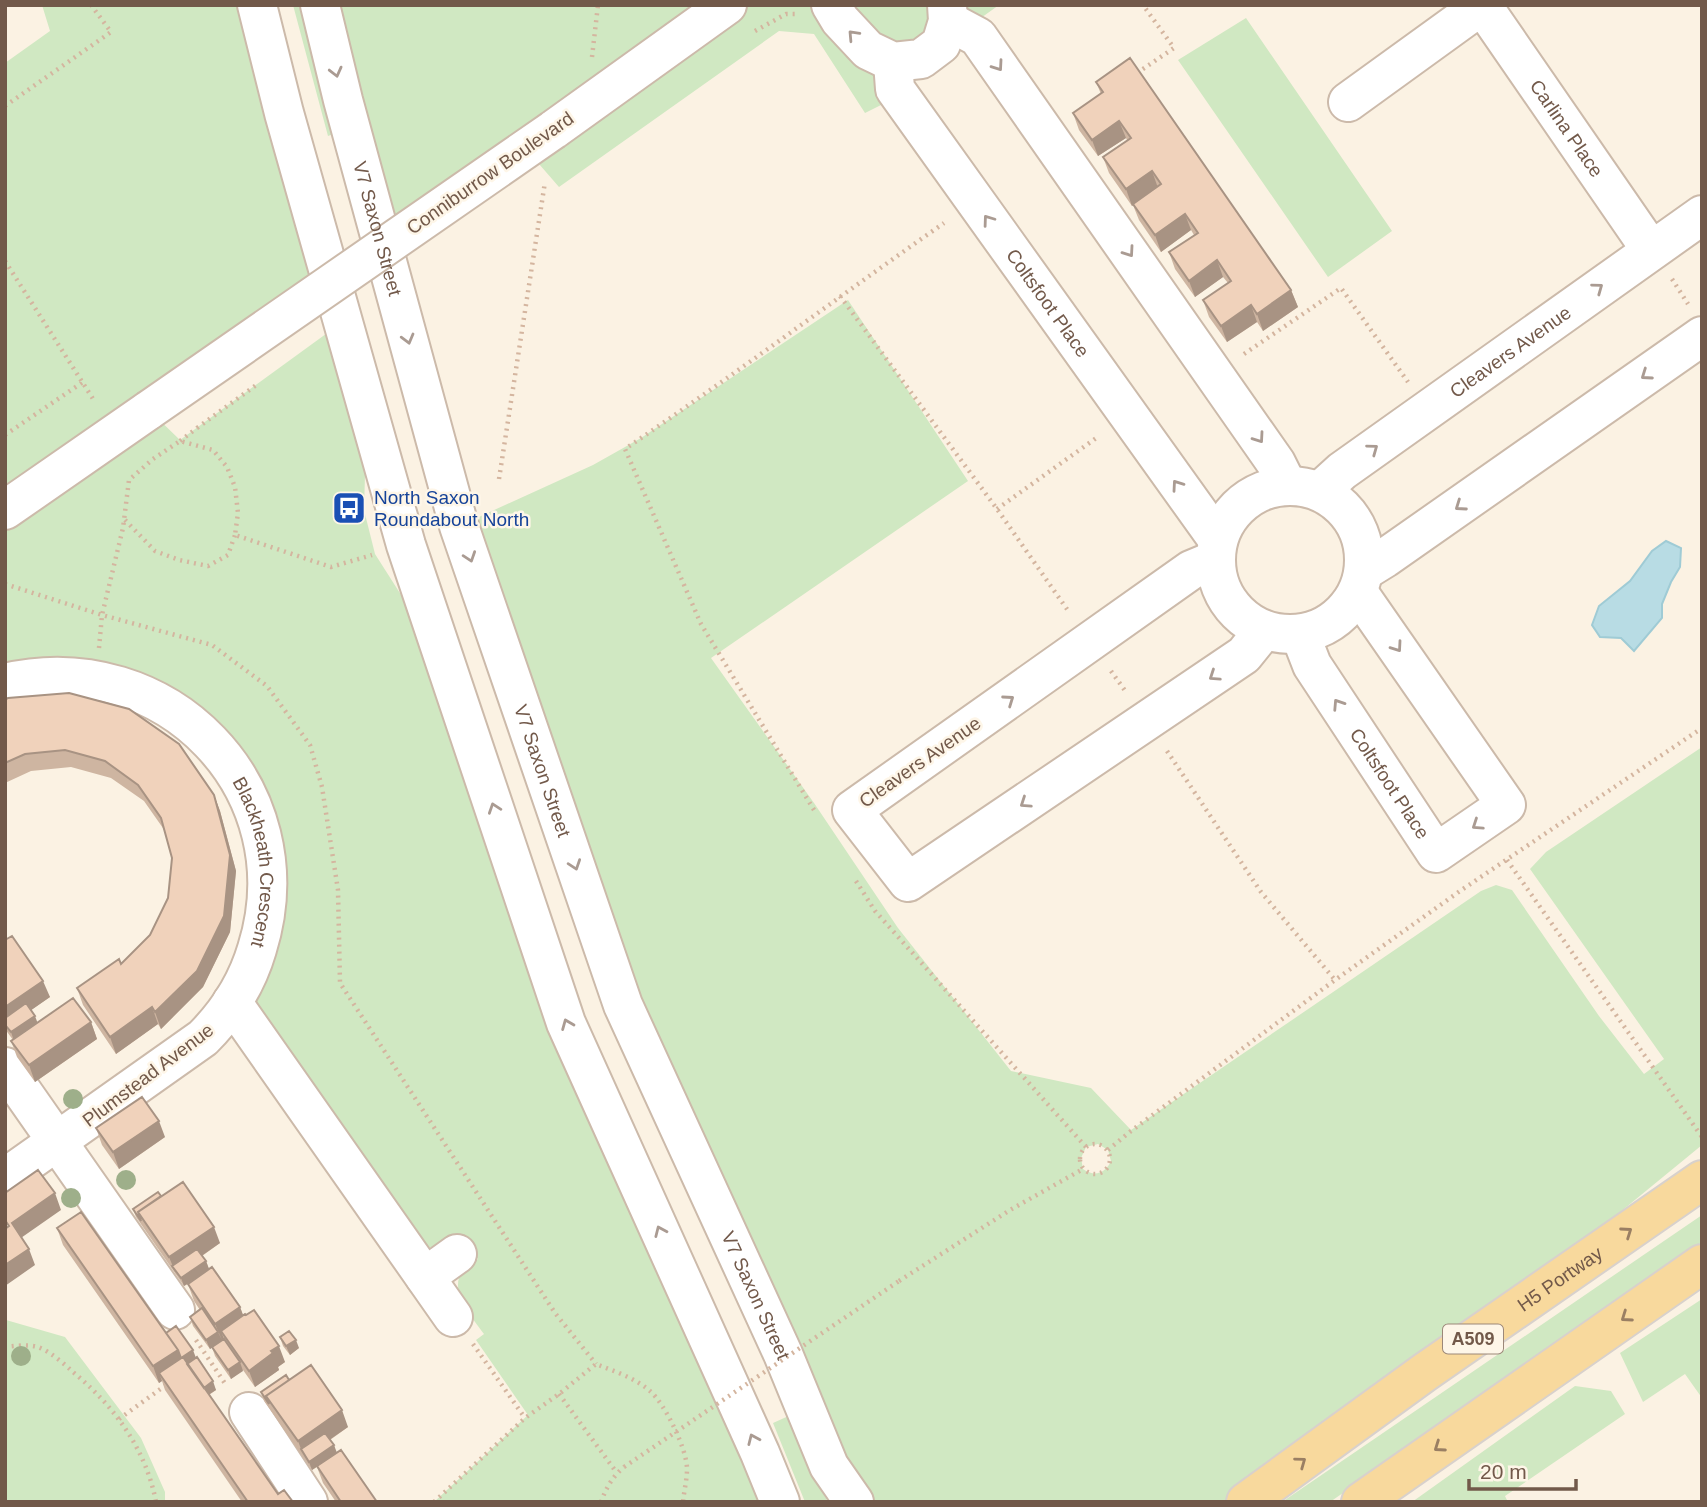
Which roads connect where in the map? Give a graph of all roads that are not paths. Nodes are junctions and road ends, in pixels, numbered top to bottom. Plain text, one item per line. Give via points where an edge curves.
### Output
1 (257, 5) edge
2 (320, 5) edge
3 (727, 5) edge
4 (831, 5) edge
5 (1482, 5) edge
6 (947, 13) edge
7 (893, 62) junction
8 (1348, 102) dead end
9 (1702, 215) edge
10 (1651, 250) junction
11 (1698, 324) edge
12 (1303, 488) junction
13 (5, 510) edge
14 (1216, 550) junction
15 (1361, 581) junction
16 (1282, 632) junction
17 (5, 683) edge
18 (232, 1002) junction
19 (5, 1067) edge
20 (57, 1141) junction
21 (5, 1178) edge
22 (1702, 1180) edge
23 (457, 1254) dead end
24 (1702, 1264) edge
25 (425, 1277) junction
26 (175, 1310) road end
27 (453, 1317) road end
28 (249, 1412) road end
29 (308, 1502) edge
30 (780, 1502) edge
31 (854, 1502) edge
32 (1246, 1502) edge
33 (1361, 1502) edge

30 -> 1 street via 566,1023 406,545
2 -> 31 street, V7 Saxon Street via 459,526 623,1004 783,1354 829,1466
3 - 13 street, Conniburrow Boulevard, bridge
7 -> 4 street via 868,50
5 - 8 street
5 - 10 street, Carlina Place
6 - 7 street via 941,44 921,59
6 -> 12 street via 978,37 1276,463
14 -> 7 street, Coltsfoot Place via 1128,415 895,89
9 - 10 street, Cleavers Avenue
12 -> 10 street, Cleavers Avenue via 1342,471
11 -> 15 street
12 - 14 street via 1263,490 1243,502 1227,519
12 - 15 street via 1341,505 1356,524 1364,547
14 - 16 street via 1218,582 1228,602 1244,619
16 -> 14 street, Cleavers Avenue via 908,882 852,810
15 - 16 street via 1344,612 1324,627
15 -> 16 street, Coltsfoot Place via 1506,805 1436,853 1312,664
17 - 18 street, Blackheath Crescent via 50,677 110,683 158,702 188,721 226,760 249,799 264,842 268,874 262,933 252,965
18 - 20 street, Plumstead Avenue via 203,1038
18 - 25 street
19 - 20 street
20 - 21 street, Plumstead Avenue
20 - 26 street
32 -> 22 main road, H5 Portway / A509
23 - 25 street
24 -> 33 main road
25 - 27 street
28 - 29 street

